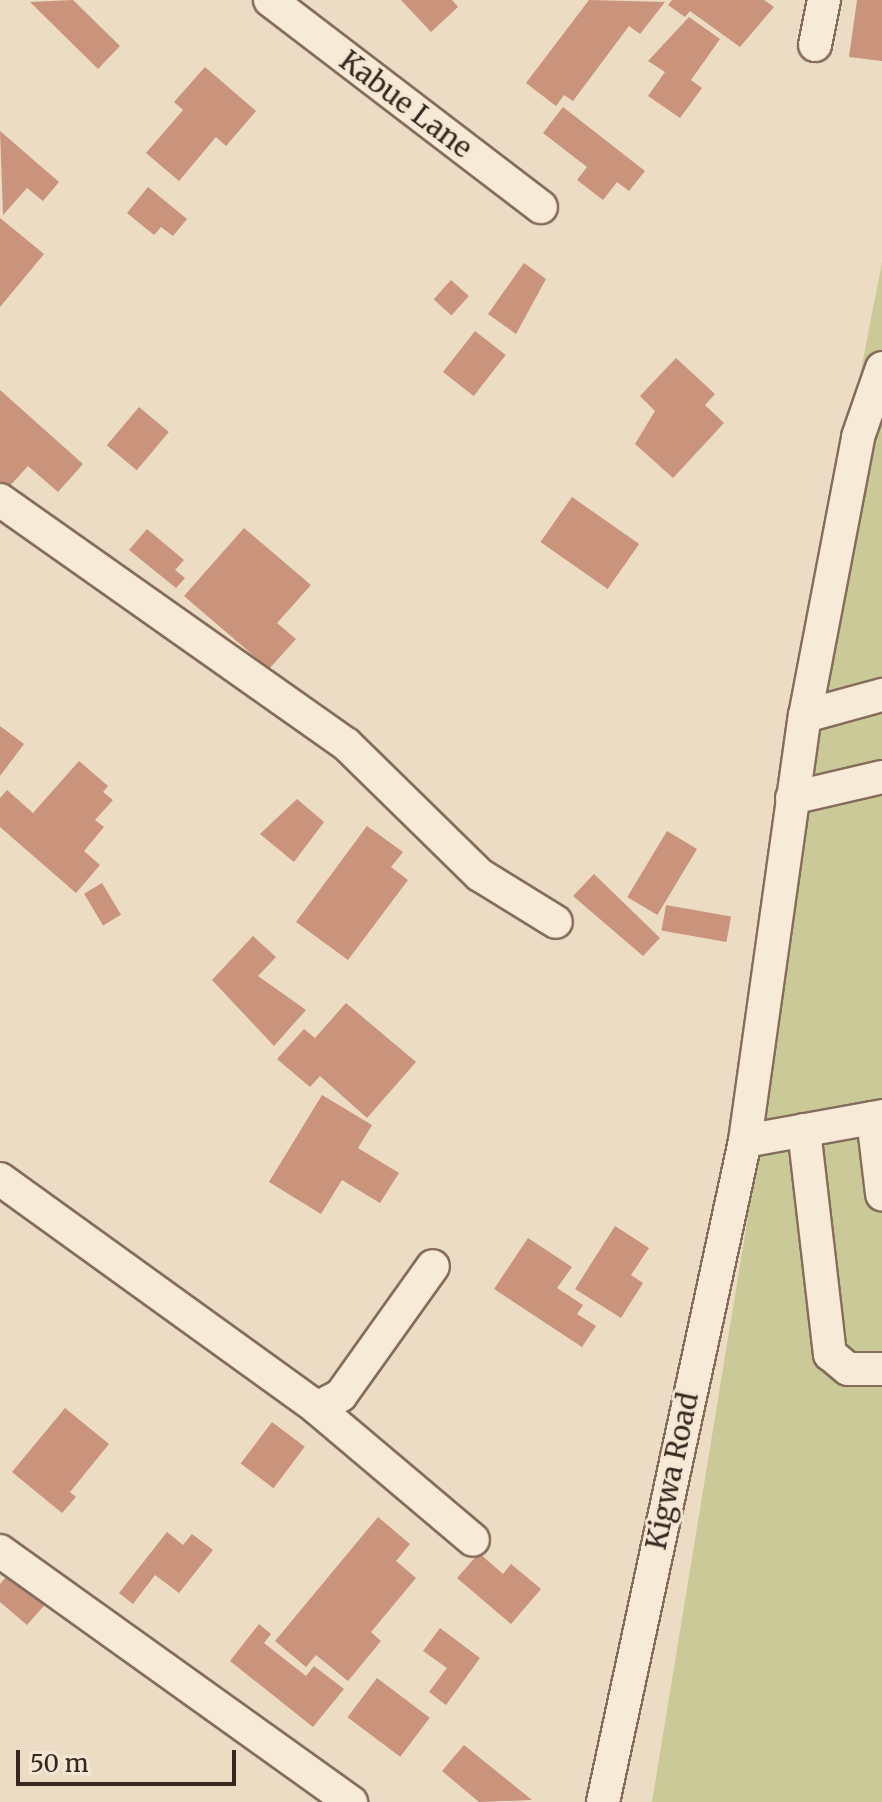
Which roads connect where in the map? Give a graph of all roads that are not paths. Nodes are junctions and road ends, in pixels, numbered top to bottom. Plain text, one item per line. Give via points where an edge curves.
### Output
1 (270, 0) edge
2 (824, 0) edge
3 (815, 45) dead end
4 (541, 207) dead end
5 (882, 368) edge
6 (0, 500) edge
7 (882, 695) edge
8 (805, 716) junction
9 (882, 777) edge
10 (792, 798) junction
11 (556, 922) dead end
12 (878, 1117) edge
13 (804, 1130) junction
14 (745, 1141) junction
15 (0, 1179) edge
16 (882, 1194) edge
17 (433, 1266) dead end
18 (882, 1369) edge
19 (317, 1408) junction
20 (473, 1540) dead end
21 (0, 1551) edge
22 (351, 1802) edge
23 (603, 1802) edge

1 - 4 street, Kabue Lane
2 - 3 street
5 - 8 street, Kigwa Road via 858,437
6 - 11 street via 346,744 480,875
7 - 8 street
8 - 10 street, Kigwa Road
9 - 10 street
10 - 14 street, Kigwa Road
12 - 13 street
12 - 16 street
13 - 14 street
13 - 18 street via 830,1354 848,1369
14 - 23 street, Kigwa Road
15 - 19 street
17 - 19 street via 341,1395
19 - 20 street
21 - 22 street

